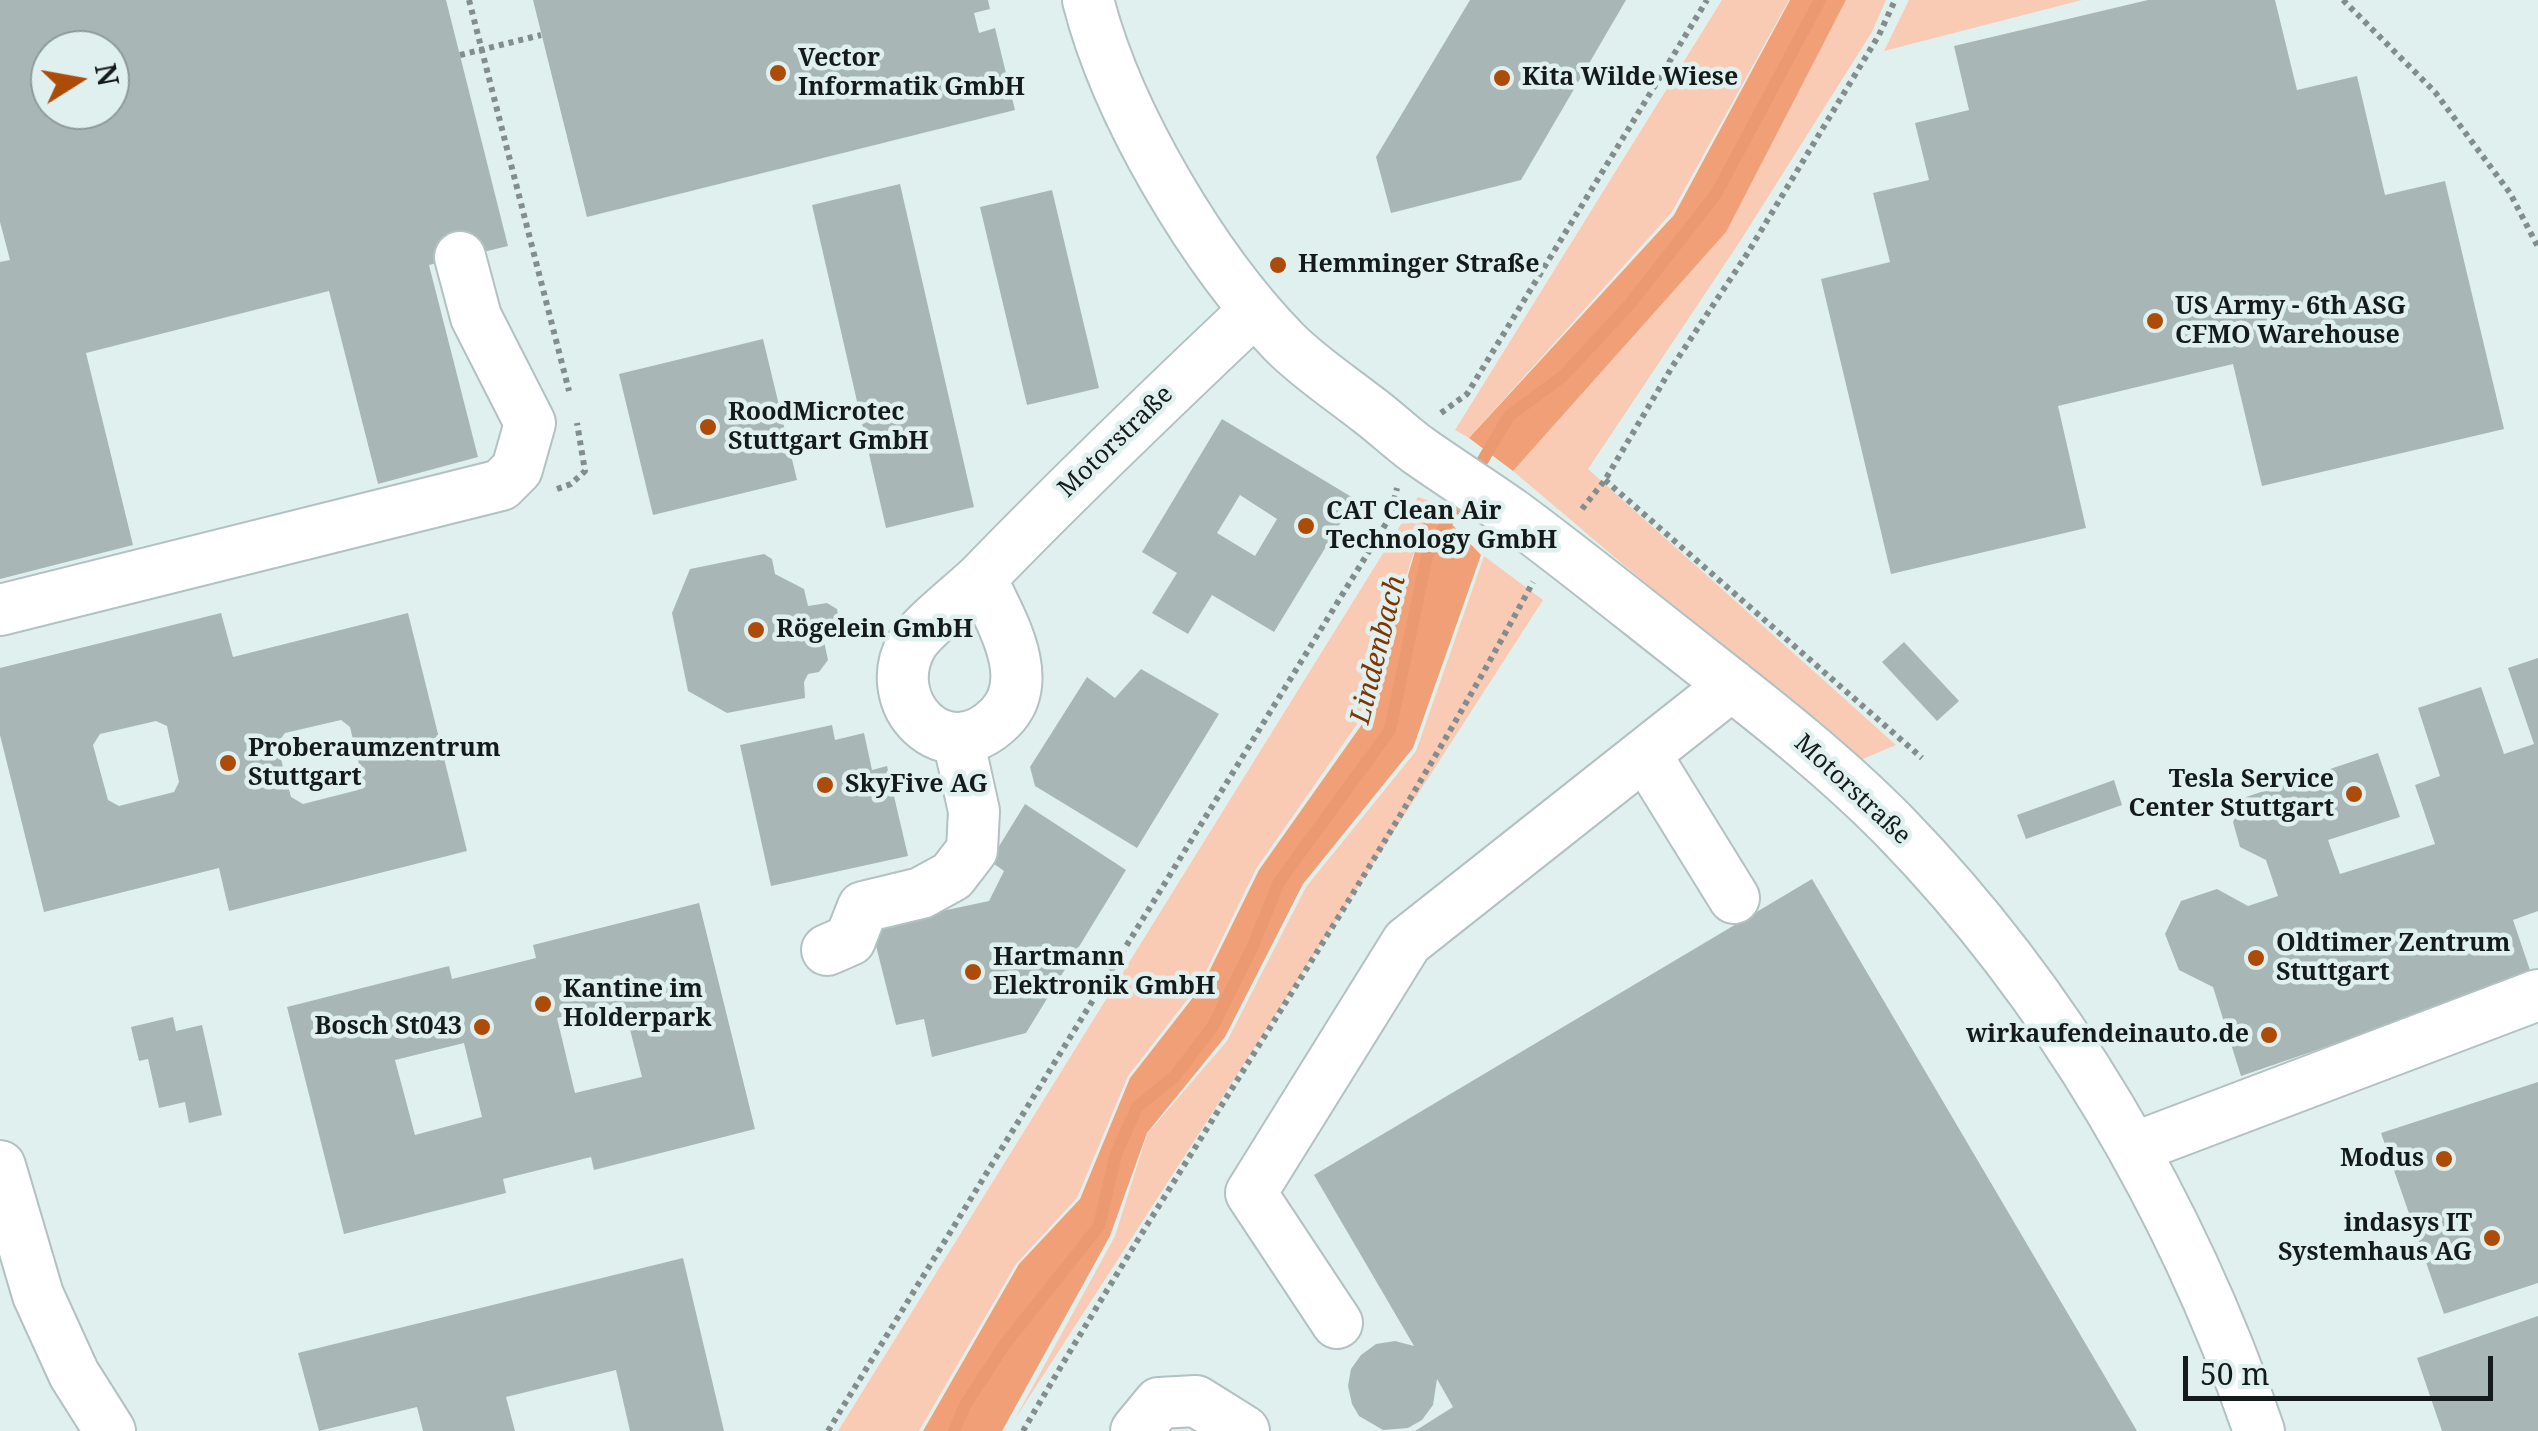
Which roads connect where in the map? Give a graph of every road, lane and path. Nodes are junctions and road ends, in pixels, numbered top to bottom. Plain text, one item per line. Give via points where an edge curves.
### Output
1 (469, 0) edge
2 (1088, 0) edge
3 (1708, 0) edge
4 (1895, 0) edge
5 (2343, 0) edge
6 (542, 36) dead end
7 (460, 55) dead end
8 (2538, 247) edge
9 (460, 258) dead end
10 (1255, 310) junction
11 (569, 392) dead end
12 (574, 411) dead end
13 (1428, 456) junction
14 (1605, 480) junction
15 (501, 485) junction
16 (1554, 545) junction
17 (981, 578) junction
18 (0, 610) edge
19 (1732, 685) junction
20 (958, 740) junction
21 (1645, 754) junction
22 (1922, 758) dead end
23 (1734, 898) dead end
24 (828, 950) dead end
25 (2538, 996) edge
26 (2134, 1148) junction
27 (0, 1166) edge
28 (1337, 1323) dead end
29 (110, 1431) edge
30 (828, 1431) edge
31 (1023, 1431) edge
32 (1136, 1431) edge
33 (1244, 1431) edge
34 (2259, 1431) edge

1 - 11 path
2 - 10 street, Motorstraße via 1156,162 1212,256
3 - 13 path via 1466,394 1442,412
4 - 14 path via 1758,237
5 - 8 path via 2436,92 2510,193
6 - 7 path, bridge
9 - 15 street via 476,318 530,423 517,469
10 - 13 street, Motorstraße via 1288,346
10 - 17 street, Motorstraße
12 - 15 path via 585,471 548,492
13 - 16 street, Motorstraße
13 - 30 path via 1396,491 1390,516
14 - 16 path
14 - 22 path
15 - 18 street
16 - 19 street, Motorstraße
16 - 31 path via 1334,926
17 - 20 street via 1007,636 1016,694 982,733
17 - 20 street, Motorstraße via 913,643 902,675 920,724
19 - 21 street
19 - 26 street, Motorstraße via 1893,824 1987,931
20 - 24 street via 974,811 972,850 952,876 921,893 864,907 850,940
21 - 23 street
21 - 28 street via 1407,942 1251,1193
25 - 26 street
26 - 34 street, Motorstraße via 2180,1237
27 - 29 street via 38,1295 74,1374
32 - 33 street via 1159,1403 1196,1401

